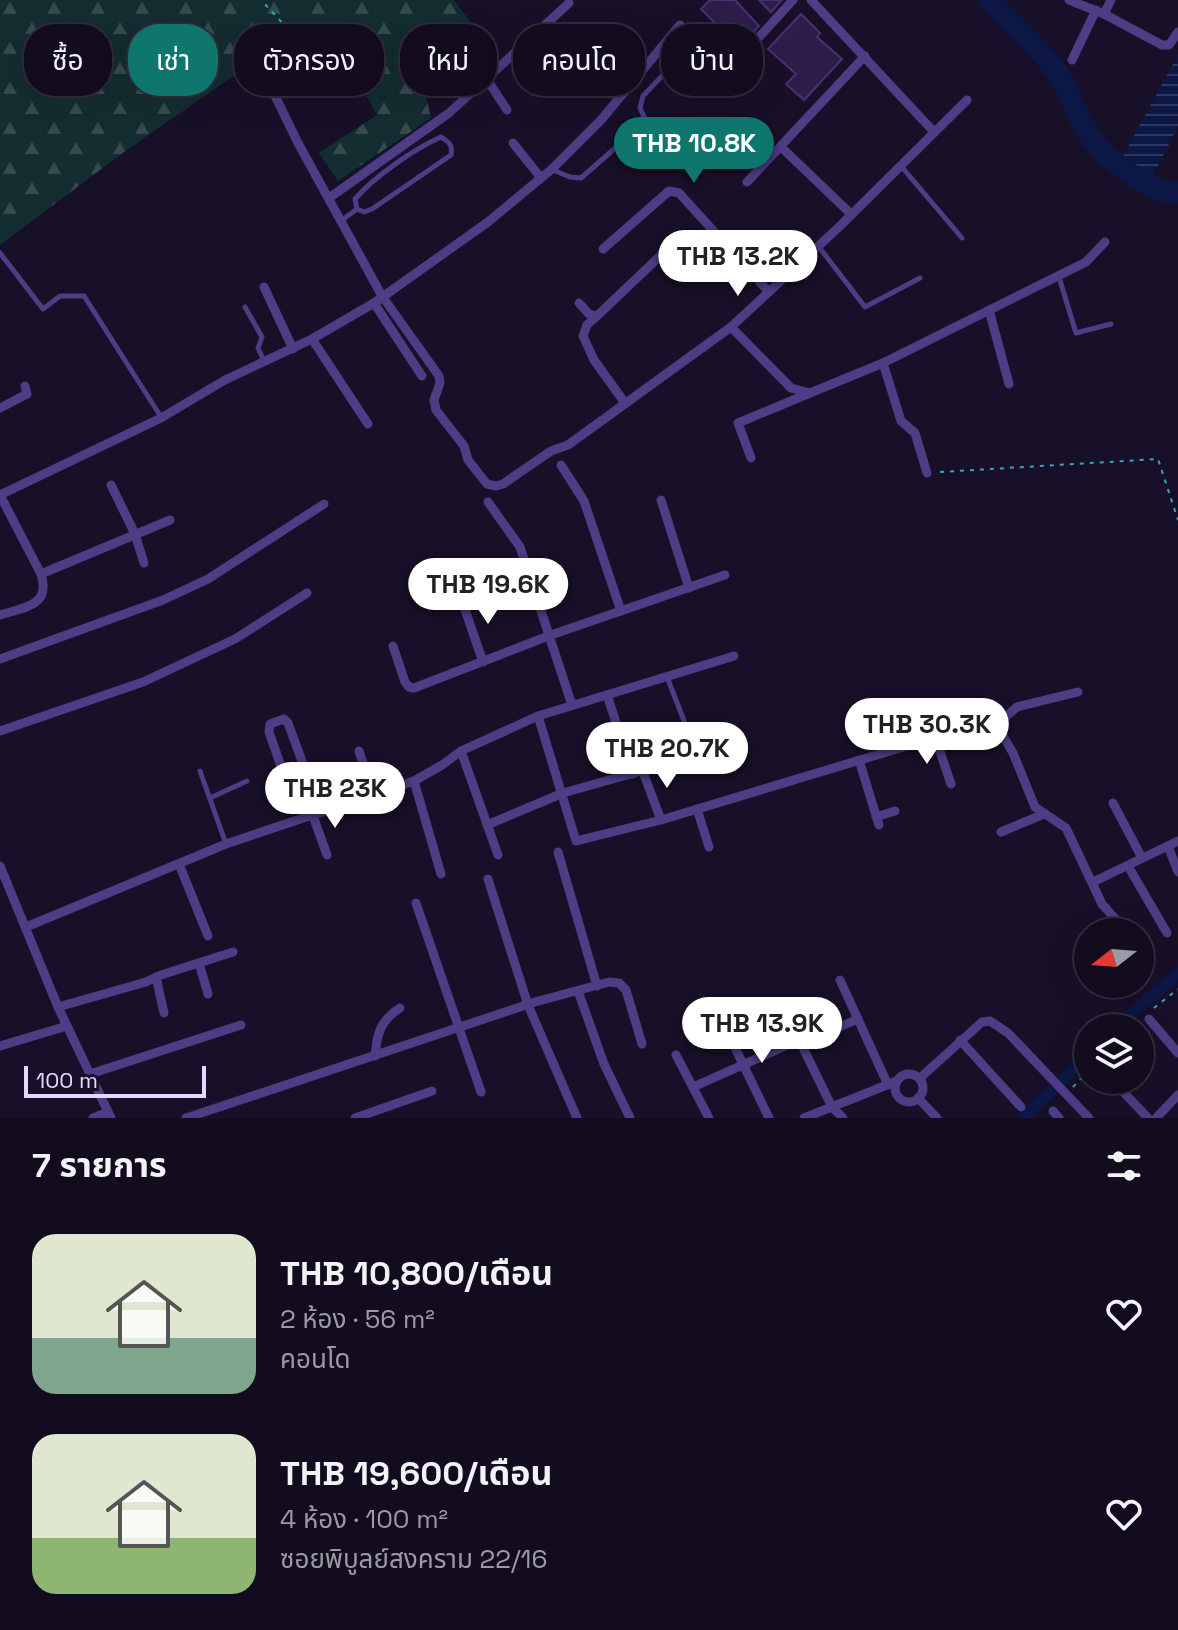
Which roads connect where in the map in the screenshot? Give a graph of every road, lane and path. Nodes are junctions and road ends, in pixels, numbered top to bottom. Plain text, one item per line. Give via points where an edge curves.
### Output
1 (261, 0) edge
2 (793, 0) edge
3 (811, 0) edge
4 (1069, 0) edge
5 (1111, 0) edge
6 (569, 3) dead end
7 (1100, 12) junction
8 (283, 24) edge
9 (1178, 32) edge
10 (763, 33) edge
11 (661, 48) edge
12 (865, 56) junction
13 (1072, 60) dead end
14 (497, 68) edge
15 (661, 77) edge
16 (497, 95) edge
17 (275, 96) edge
18 (467, 96) edge
19 (967, 100) dead end
20 (507, 110) dead end
21 (934, 132) junction
22 (513, 143) dead end
23 (781, 147) junction
24 (901, 165) junction
25 (552, 169) junction
26 (541, 178) junction
27 (747, 182) dead end
28 (329, 198) junction
29 (357, 209) junction
30 (851, 214) junction
31 (342, 220) junction
32 (679, 238) dead end
33 (962, 238) dead end
34 (1105, 242) dead end
35 (819, 246) junction
36 (603, 249) dead end
37 (0, 253) edge
38 (1058, 276) junction
39 (920, 278) dead end
40 (264, 287) dead end
41 (769, 292) junction
42 (378, 299) junction
43 (579, 303) dead end
44 (245, 307) dead end
45 (989, 310) junction
46 (599, 314) junction
47 (1111, 324) dead end
48 (731, 327) junction
49 (312, 339) junction
50 (293, 349) junction
51 (265, 362) junction
52 (883, 363) junction
53 (422, 376) dead end
54 (1009, 384) dead end
55 (25, 386) dead end
56 (810, 393) junction
57 (625, 403) junction
58 (0, 408) edge
59 (161, 418) junction
60 (368, 424) dead end
61 (751, 458) dead end
62 (561, 465) dead end
63 (927, 473) joint
64 (111, 485) dead end
65 (0, 495) edge
66 (661, 500) dead end
67 (488, 502) dead end
68 (324, 504) dead end
69 (170, 520) dead end
70 (1178, 520) edge
71 (135, 534) junction
72 (144, 563) dead end
73 (41, 574) junction
74 (725, 575) dead end
75 (689, 588) junction
76 (307, 593) dead end
77 (462, 601) dead end
78 (621, 611) junction
79 (0, 615) edge
80 (551, 635) junction
81 (393, 646) dead end
82 (734, 656) dead end
83 (0, 659) edge
84 (483, 662) junction
85 (667, 677) junction
86 (1078, 692) dead end
87 (607, 695) junction
88 (572, 705) junction
89 (538, 716) junction
90 (994, 727) junction
91 (717, 729) dead end
92 (0, 731) edge
93 (935, 737) junction
94 (359, 751) dead end
95 (461, 751) junction
96 (687, 758) dead end
97 (859, 760) junction
98 (302, 761) junction
99 (282, 769) junction
100 (200, 771) dead end
101 (638, 773) junction
102 (247, 781) dead end
103 (414, 781) junction
104 (951, 784) dead end
105 (563, 793) junction
106 (373, 794) junction
107 (210, 798) junction
108 (1113, 803) dead end
109 (697, 809) junction
110 (317, 811) junction
111 (895, 811) dead end
112 (1044, 814) junction
113 (661, 820) junction
114 (487, 825) junction
115 (1001, 832) dead end
116 (1178, 841) edge
117 (226, 844) junction
118 (1168, 846) junction
119 (709, 847) dead end
120 (558, 852) dead end
121 (327, 855) dead end
122 (498, 855) dead end
123 (1142, 858) junction
124 (179, 864) junction
125 (0, 866) edge
126 (1128, 866) junction
127 (1178, 872) edge
128 (441, 874) dead end
129 (488, 879) dead end
130 (1093, 882) junction
131 (416, 903) dead end
132 (1114, 918) edge
133 (26, 927) junction
134 (1167, 933) dead end
135 (208, 936) dead end
136 (233, 952) dead end
137 (199, 963) junction
138 (156, 977) junction
139 (840, 980) dead end
140 (597, 986) junction
141 (1178, 989) edge
142 (578, 991) junction
143 (208, 994) dead end
144 (528, 1005) junction
145 (782, 1005) dead end
146 (58, 1007) junction
147 (400, 1008) dead end
148 (164, 1013) dead end
149 (1150, 1014) edge
150 (858, 1019) junction
151 (1154, 1023) edge
152 (241, 1025) dead end
153 (67, 1026) junction
154 (725, 1027) dead end
155 (458, 1029) junction
156 (960, 1040) junction
157 (800, 1042) junction
158 (642, 1044) dead end
159 (0, 1046) edge
160 (1178, 1053) edge
161 (676, 1055) dead end
162 (375, 1056) junction
163 (744, 1064) junction
164 (90, 1074) junction
165 (920, 1078) junction
166 (892, 1083) junction
167 (693, 1087) junction
168 (432, 1091) dead end
169 (481, 1092) dead end
170 (1125, 1094) edge
171 (1178, 1095) edge
172 (918, 1098) junction
173 (832, 1107) junction
174 (1021, 1107) dead end
175 (110, 1115) edge
176 (93, 1118) edge
177 (186, 1118) edge
178 (355, 1118) edge
179 (577, 1118) edge
180 (630, 1118) edge
181 (709, 1118) edge
182 (769, 1118) edge
183 (804, 1118) edge
184 (843, 1118) edge
185 (937, 1118) edge
186 (1089, 1118) edge
187 (1148, 1118) edge
188 (1156, 1118) edge

1 - 8 path
2 - 10 street
3 - 12 street
4 - 7 street
5 - 7 street
6 - 14 street
7 - 9 street via 1162,45 1169,45
7 - 13 street
11 - 25 street
12 - 21 street
12 - 23 street
15 - 25 lane via 643,96 640,108 646,121 613,151 581,178
16 - 20 street
17 - 28 street
18 - 28 street
19 - 21 street
21 - 24 street
22 - 26 street
23 - 27 street
23 - 30 street
24 - 30 street
24 - 33 lane
25 - 26 street
26 - 42 street
28 - 31 street
29 - 29 lane via 372,209 451,155 449,142 441,137 429,142 370,184 355,199
29 - 31 lane
30 - 35 street
31 - 42 street
32 - 46 street
34 - 38 street via 1086,262
35 - 39 lane via 865,307
35 - 41 street
36 - 41 street via 669,191 679,193
37 - 59 lane via 43,309 60,296 84,296
38 - 45 street
38 - 47 lane via 1076,333
40 - 50 street
41 - 48 street
42 - 49 street
42 - 53 street
42 - 57 street via 439,376 436,410 487,484 503,484
43 - 46 street via 589,314
44 - 51 lane via 262,337 258,348
45 - 52 street
45 - 54 street
46 - 57 street via 583,336
48 - 56 street via 791,388
48 - 57 street
49 - 50 street
49 - 60 street
50 - 51 street
51 - 59 street
52 - 56 street
52 - 63 street via 902,423 915,433
55 - 58 street via 27,394
56 - 61 street via 738,423
59 - 65 street
62 - 78 street via 584,501
63 - 70 path via 1158,459
64 - 71 street
65 - 73 street
66 - 75 street
67 - 80 street via 520,547
68 - 83 street via 197,585
69 - 71 street
71 - 72 street
71 - 73 street
73 - 79 street via 42,598
74 - 75 street
75 - 78 street
76 - 92 street via 235,639 143,682
77 - 84 street
78 - 80 street
80 - 84 street
80 - 88 street
81 - 84 street via 409,687 414,688
82 - 85 street
85 - 87 street
85 - 91 lane via 688,731 696,735
86 - 90 street via 1017,707
87 - 88 street
87 - 101 street
88 - 89 street
89 - 95 street
89 - 105 street
90 - 93 street via 980,725
90 - 112 street via 1013,753 1035,807
93 - 97 street
93 - 104 street
94 - 106 street
95 - 103 street
95 - 114 street
96 - 101 street
97 - 109 street
97 - 111 street via 878,821
98 - 99 street
98 - 99 street via 288,723 284,719 270,724
98 - 110 street
99 - 110 street via 296,809
100 - 107 lane
101 - 105 street
101 - 113 street
102 - 107 lane
103 - 106 street
103 - 128 street
105 - 113 street via 576,841
105 - 114 street
106 - 110 street
107 - 117 lane
108 - 123 street
109 - 113 street
109 - 119 street
110 - 117 street
110 - 121 street
112 - 115 street
112 - 130 street via 1066,828
114 - 122 street
116 - 118 street
117 - 124 street
118 - 123 street
118 - 127 street
120 - 140 street
123 - 126 street
124 - 133 street
124 - 135 street
125 - 133 street
126 - 130 street
126 - 134 street
129 - 144 street
130 - 132 street
131 - 155 street
133 - 146 street
136 - 137 street
137 - 138 street
137 - 143 street
138 - 146 street
138 - 148 street
139 - 150 street
140 - 142 street
140 - 158 street via 614,982 626,990
141 - 149 path
142 - 144 street
142 - 180 street
144 - 155 street
144 - 179 street
145 - 157 street
146 - 153 street
147 - 162 street via 380,1027
150 - 157 street
150 - 166 street
151 - 160 street
152 - 164 street
153 - 159 street
153 - 164 street
154 - 163 street
155 - 162 street
155 - 169 street
156 - 165 street
156 - 174 street
156 - 186 street via 982,1022 997,1023
157 - 163 street
157 - 173 street
161 - 167 street
162 - 177 street
163 - 167 street
163 - 182 street
164 - 175 street
165 - 166 street via 910,1074
165 - 172 street via 923,1089
166 - 172 street via 908,1102
166 - 173 street
167 - 181 street
168 - 178 street
170 - 187 street
171 - 188 street
172 - 185 street
173 - 183 street
173 - 184 street
175 - 176 street

